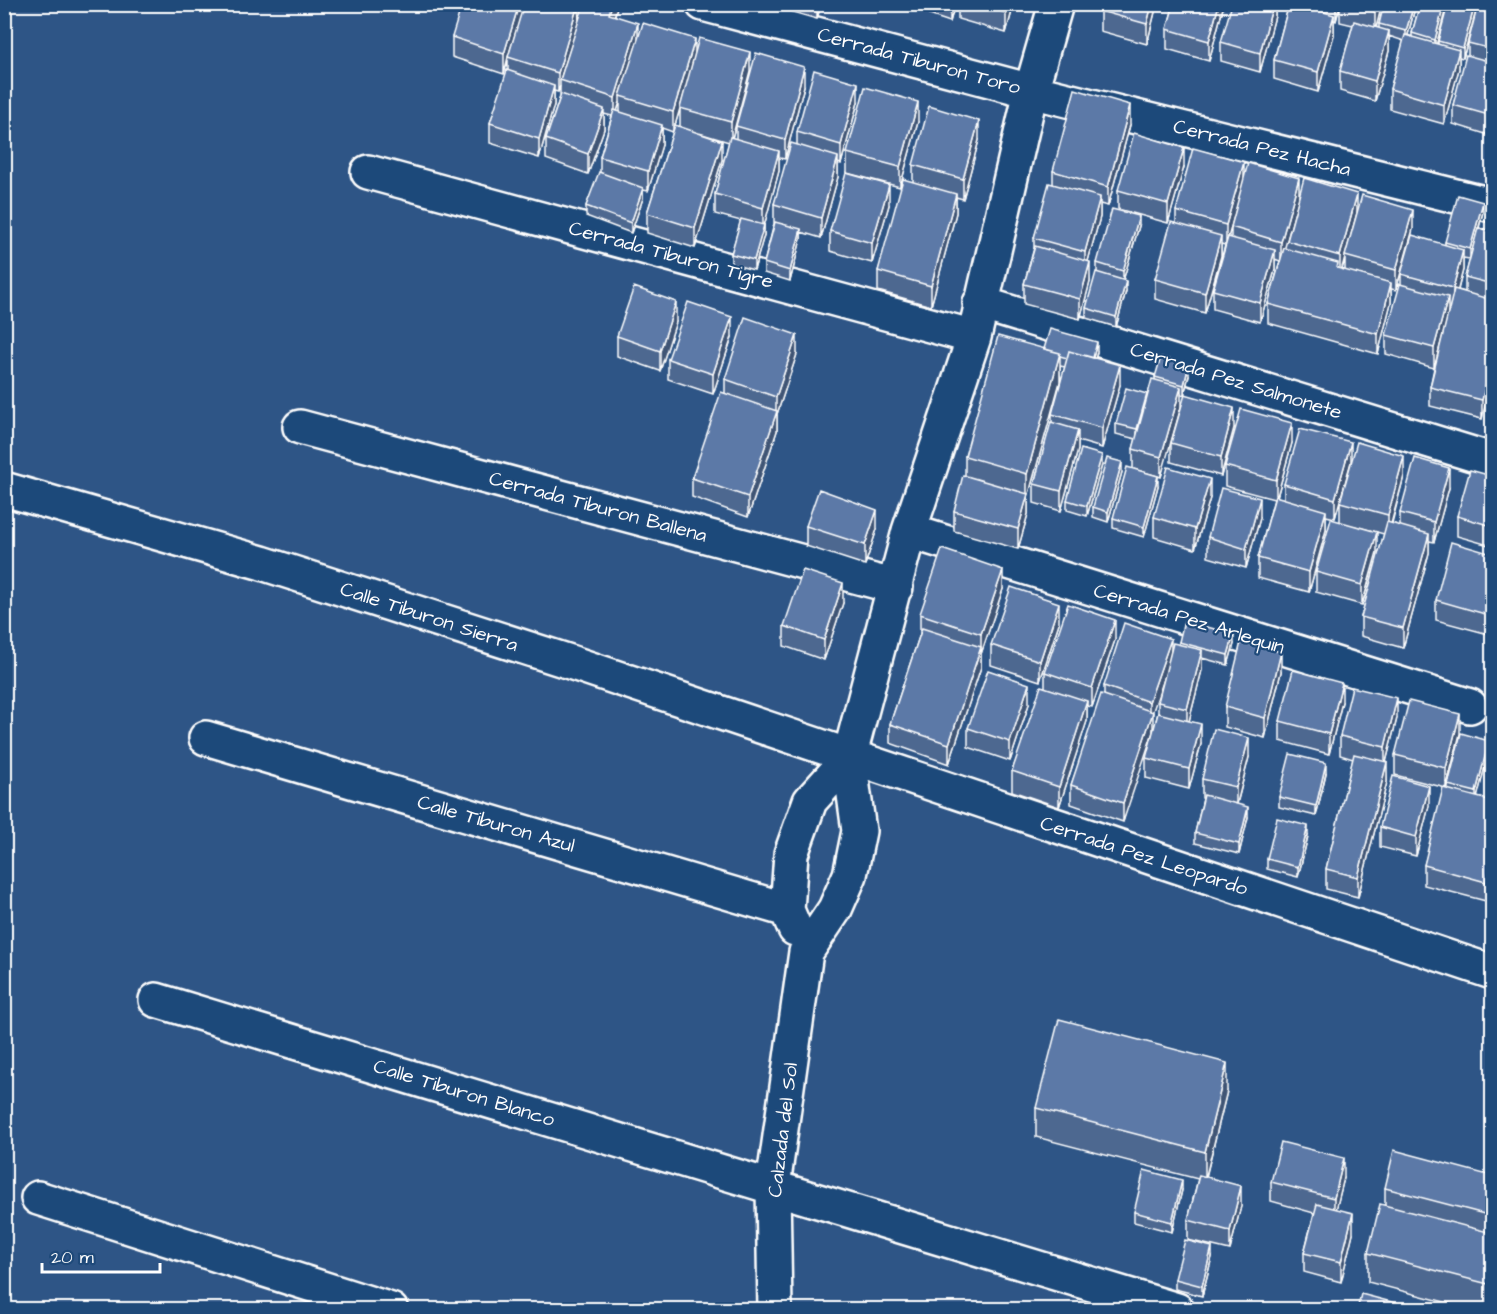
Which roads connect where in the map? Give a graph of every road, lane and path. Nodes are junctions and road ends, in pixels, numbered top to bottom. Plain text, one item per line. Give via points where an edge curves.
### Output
1 (703, 4) edge
2 (1056, 4) edge
3 (1032, 91) junction
4 (368, 172) dead end
5 (1492, 205) edge
6 (980, 303) junction
7 (974, 337) junction
8 (300, 427) dead end
9 (1492, 460) edge
10 (4, 489) edge
11 (909, 531) junction
12 (896, 587) junction
13 (1470, 706) dead end
14 (206, 738) dead end
15 (849, 758) junction
16 (787, 910) junction
17 (806, 952) junction
18 (1492, 972) edge
19 (156, 1000) dead end
20 (773, 1185) junction
21 (38, 1198) dead end
22 (391, 1310) edge
23 (775, 1310) edge
24 (1177, 1310) edge

1 - 3 street, Cerrada Tiburon Toro
2 - 3 street
3 - 5 street, Cerrada Pez Hacha
3 - 6 street
4 - 7 street, Cerrada Tiburon Tigre
6 - 7 street
6 - 9 street, Cerrada Pez Salmonete
7 - 11 street
8 - 12 street, Cerrada Tiburon Ballena
10 - 15 street, Calle Tiburon Sierra via 262,563 567,661
11 - 12 street
11 - 13 street, Cerrada Pez Arlequin
12 - 15 street
14 - 16 street, Calle Tiburon Azul
15 - 16 street via 810,801 791,854
15 - 17 street via 859,831 850,875 835,909
15 - 18 street, Cerrada Pez Leopardo
16 - 17 street
17 - 20 street, Calzada del Sol
19 - 20 street, Calle Tiburon Blanco
20 - 23 street, Calzada del Sol
20 - 24 street, Calle Tiburon Blanco
21 - 22 street

